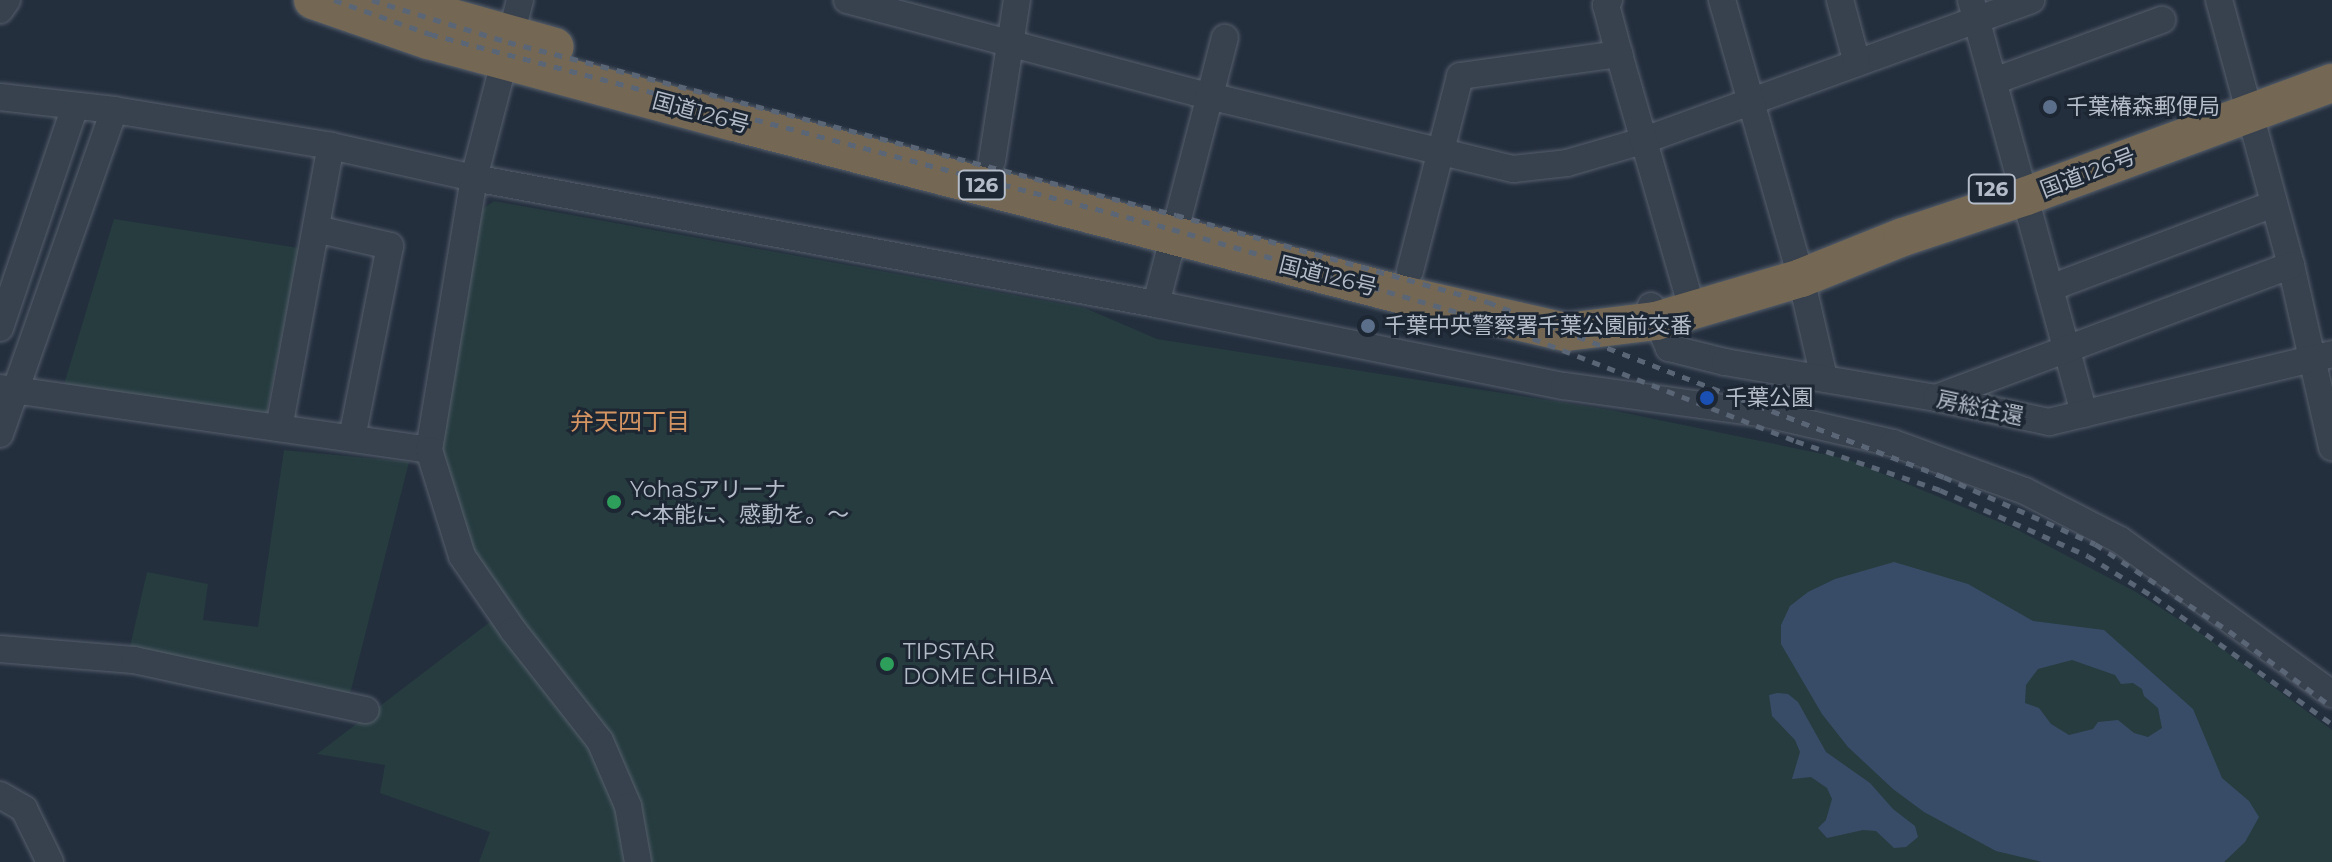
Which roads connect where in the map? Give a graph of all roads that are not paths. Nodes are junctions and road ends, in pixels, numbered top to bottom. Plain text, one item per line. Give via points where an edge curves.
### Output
1 (7, 0) edge
2 (313, 0) edge
3 (388, 0) edge
4 (847, 0) edge
5 (1017, 0) edge
6 (1609, 0) edge
7 (1722, 0) edge
8 (1840, 0) edge
9 (2031, 0) edge
10 (2219, 0) edge
11 (0, 10) edge
12 (1974, 10) edge
13 (2162, 20) dead end
14 (512, 32) edge
15 (1225, 38) dead end
16 (1011, 43) junction
17 (1619, 54) junction
18 (1857, 63) junction
19 (2332, 65) edge
20 (1994, 81) junction
21 (2332, 83) edge
22 (1209, 96) junction
23 (0, 97) edge
24 (1749, 102) junction
25 (2247, 104) junction
26 (75, 107) junction
27 (114, 110) junction
28 (1642, 141) junction
29 (331, 146) junction
30 (1441, 154) junction
31 (992, 161) junction
32 (474, 178) junction
33 (2024, 187) junction
34 (2274, 204) junction
35 (1174, 224) junction
36 (316, 229) junction
37 (2291, 265) junction
38 (1798, 268) junction
39 (1410, 271) junction
40 (2050, 288) junction
41 (1688, 295) junction
42 (1156, 304) junction
43 (1654, 314) junction
44 (0, 328) edge
45 (2065, 348) junction
46 (2322, 356) edge
47 (1824, 378) junction
48 (7, 389) edge
49 (1936, 398) junction
50 (2084, 414) junction
51 (279, 428) junction
52 (0, 434) edge
53 (352, 438) junction
54 (2332, 447) edge
55 (429, 450) junction
56 (0, 649) edge
57 (2332, 694) edge
58 (366, 710) dead end
59 (0, 795) edge
60 (50, 862) edge
61 (638, 862) edge

1 - 11 street
2 - 14 highway, 国道126号 / 126 via 428,40
3 - 14 highway, 国道126号 / 126
4 - 16 street
5 - 16 street
6 - 17 street
7 - 24 street
8 - 18 street
9 - 12 street
10 - 25 street
12 - 18 street
12 - 20 street
13 - 20 street
14 - 31 highway, 国道126号 / 126
14 - 32 street
14 - 35 highway, 国道126号 / 126
15 - 22 street
16 - 22 street
16 - 31 street
17 - 28 street
17 - 30 street via 1460,76
18 - 24 street
19 - 25 highway, 国道126号 / 126
20 - 33 street
21 - 25 highway, 国道126号 / 126
22 - 30 street
22 - 35 street
23 - 26 street
24 - 28 street
24 - 38 street
25 - 33 highway, 国道126号 / 126
25 - 34 street
26 - 27 street
26 - 44 street
27 - 29 street
27 - 48 street
28 - 30 street via 1567,163 1513,169
28 - 41 street
29 - 32 street
29 - 36 street
30 - 39 street
31 - 35 highway, 国道126号 / 126
32 - 42 street
32 - 55 street
33 - 38 highway, 国道126号 / 126 via 1903,237
33 - 40 street
34 - 37 street
34 - 40 street
35 - 39 highway, 国道126号 / 126
35 - 42 street
35 - 43 highway, 国道126号 / 126 via 1544,329 1584,332
36 - 51 street
36 - 53 street via 390,246
37 - 45 street
37 - 46 street
38 - 41 highway, 国道126号 / 126
38 - 43 highway, 国道126号 / 126
38 - 47 street
39 - 43 highway, 国道126号 / 126 via 1547,309
40 - 45 street
41 - 43 highway, 国道126号 / 126
42 - 57 street via 1564,386 1767,414 1893,443 2025,491 2120,540
43 - 47 street, 房総往還 via 1669,348
45 - 49 street
45 - 50 street
46 - 50 street, 房総往還
46 - 54 street
47 - 49 street, 房総往還
48 - 51 street
48 - 52 street
49 - 50 street, 房総往還 via 2049,422
51 - 53 street
53 - 55 street
55 - 61 street via 462,556 600,741 628,806
56 - 58 street via 134,660
59 - 60 street via 24,809

